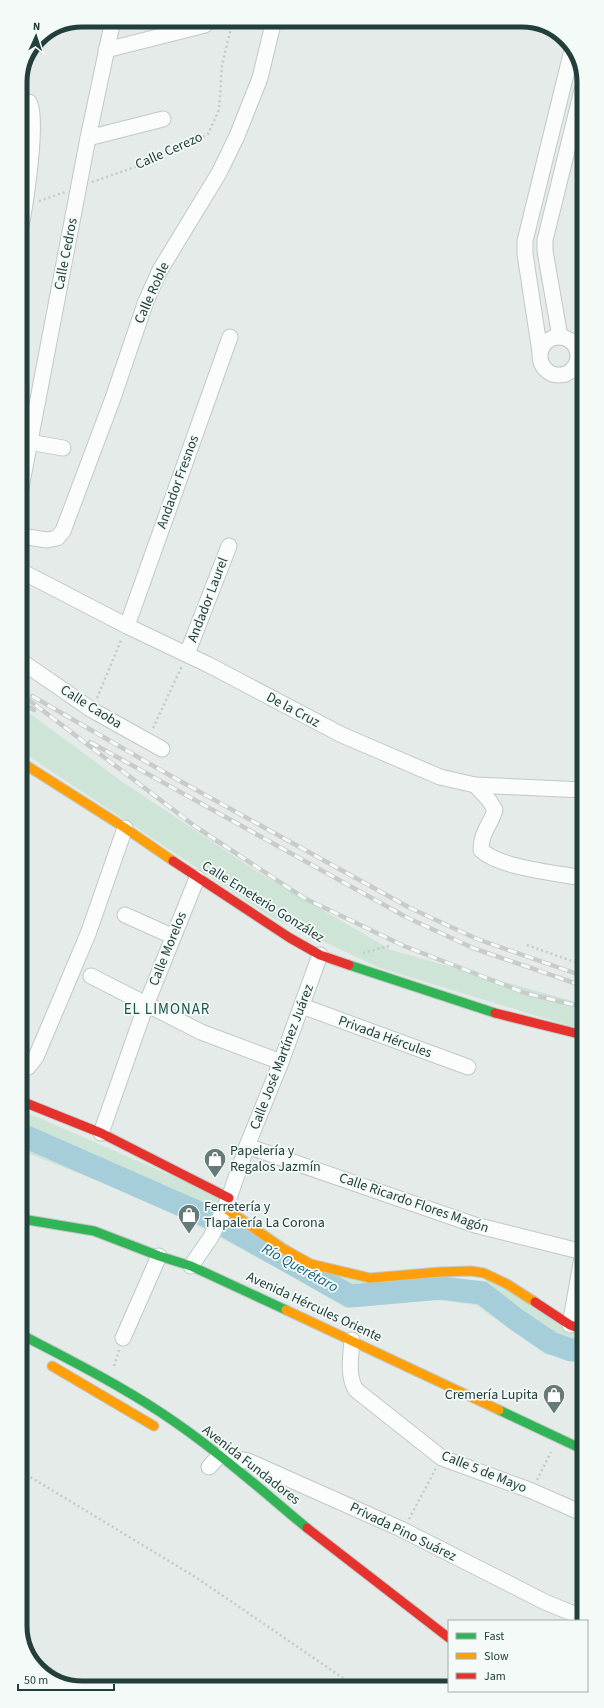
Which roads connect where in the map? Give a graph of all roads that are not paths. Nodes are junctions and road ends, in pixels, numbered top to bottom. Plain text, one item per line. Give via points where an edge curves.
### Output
1 (111, 27) edge
2 (197, 27) edge
3 (272, 27) edge
4 (106, 50) junction
5 (570, 57) edge
6 (27, 102) edge
7 (577, 110) edge
8 (163, 119) dead end
9 (88, 138) junction
10 (27, 178) edge
11 (230, 337) dead end
12 (560, 337) junction
13 (577, 346) edge
14 (540, 352) junction
15 (577, 371) edge
16 (29, 442) junction
17 (63, 448) dead end
18 (27, 454) edge
19 (27, 537) edge
20 (229, 546) dead end
21 (27, 573) edge
22 (127, 626) junction
23 (187, 654) junction
24 (27, 666) edge
25 (162, 749) dead end
26 (27, 768) edge
27 (475, 785) junction
28 (577, 790) edge
29 (125, 828) junction
30 (577, 877) edge
31 (197, 878) junction
32 (125, 915) dead end
33 (172, 936) junction
34 (320, 955) junction
35 (90, 976) dead end
36 (146, 1005) junction
37 (302, 1006) junction
38 (577, 1034) edge
39 (281, 1062) junction
40 (27, 1067) edge
41 (468, 1067) dead end
42 (27, 1103) edge
43 (101, 1133) junction
44 (248, 1146) junction
45 (225, 1207) junction
46 (27, 1220) edge
47 (577, 1250) edge
48 (159, 1256) junction
49 (192, 1266) junction
50 (577, 1327) edge
51 (27, 1338) edge
52 (123, 1338) road end
53 (352, 1340) junction
54 (46, 1364) dead end
55 (161, 1431) dead end
56 (577, 1447) edge
57 (212, 1464) junction
58 (577, 1511) edge
59 (577, 1615) edge
60 (448, 1637) edge

1 - 4 street, Calle Cedros
2 - 4 street
3 - 19 street, Calle Roble via 260,78 237,136 219,173 160,270 146,301 63,531 57,538 47,540
4 - 9 street, Calle Cedros
5 - 14 street via 525,240
6 - 10 street via 32,107
7 - 12 street via 545,240
8 - 9 street
9 - 16 street, Calle Cedros
11 - 22 street, Andador Fresnos
12 - 13 street via 570,340
12 - 14 street via 544,344
14 - 15 street via 541,362 546,370 564,375
16 - 17 street
16 - 18 street, Calle Cedros
20 - 23 street, Andador Laurel
21 - 22 street, De la Cruz
22 - 23 street, De la Cruz
23 - 27 street, De la Cruz via 342,735 440,777
24 - 25 street, Calle Caoba via 92,710
26 - 29 street, Calle Emeterio González
27 - 28 street, De la Cruz
27 - 30 street via 495,810 492,821 481,838 481,850 488,857 505,863
29 - 31 street, Calle Emeterio González
29 - 40 street via 88,934 36,1058
31 - 33 street, Calle Morelos
31 - 34 street, Calle Emeterio González
32 - 33 street
33 - 36 street, Calle Morelos
34 - 37 street, Calle José Martínez Juárez
34 - 38 street, Calle Emeterio González via 512,1018
35 - 36 street
36 - 39 street via 201,1032
36 - 43 street, Calle Morelos
37 - 39 street, Calle José Martínez Juárez
37 - 41 street, Privada Hércules
39 - 44 street, Calle José Martínez Juárez
42 - 43 street
43 - 45 street
44 - 45 street, Calle José Martínez Juárez
44 - 47 street, Calle Ricardo Flores Magón via 475,1225
45 - 49 street, Calle José Martínez Juárez via 210,1238
45 - 50 street via 282,1248 311,1264 370,1278 440,1272 484,1273 507,1284
46 - 48 street, Avenida Hércules Oriente via 94,1231
48 - 49 street, Avenida Hércules Oriente
48 - 52 street
49 - 53 street, Avenida Hércules Oriente
51 - 57 street, Avenida Fundadores via 109,1381 160,1412
53 - 56 street, Avenida Hércules Oriente
53 - 58 street, Calle 5 de Mayo via 352,1385 442,1458 532,1491
54 - 55 street
57 - 59 street, Privada Pino Suárez via 248,1461 401,1529 545,1602
57 - 60 street, Avenida Fundadores via 353,1565

